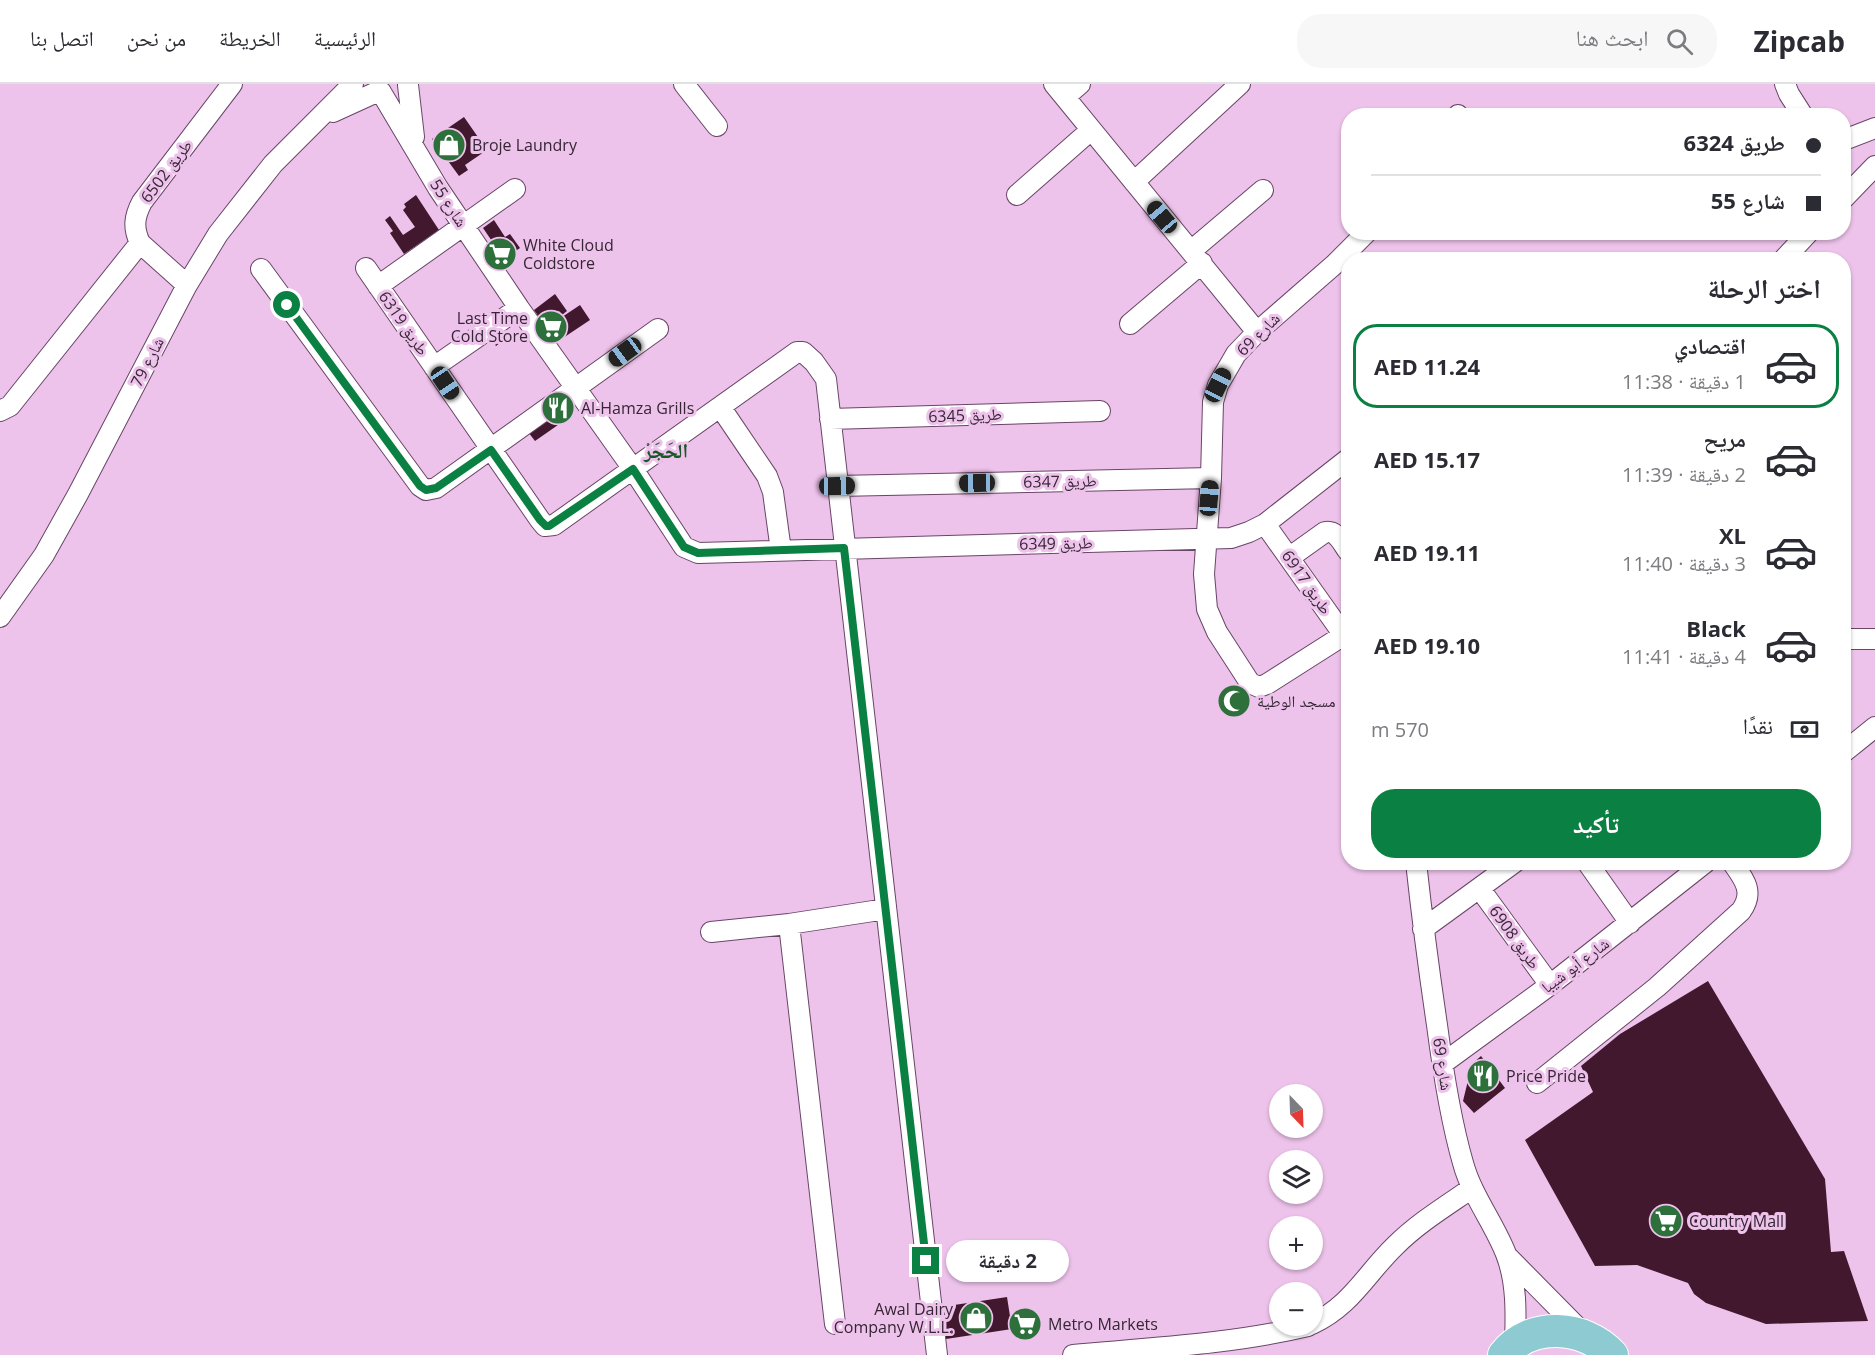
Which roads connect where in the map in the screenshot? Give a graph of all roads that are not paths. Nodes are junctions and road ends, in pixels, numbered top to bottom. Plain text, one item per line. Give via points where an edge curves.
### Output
1 (232, 84) edge
2 (353, 84) edge
3 (684, 84) edge
4 (1080, 84) edge
5 (1240, 84) edge
6 (1785, 84) edge
7 (408, 85) edge
8 (377, 89) edge
9 (1059, 90) edge
10 (1798, 108) edge
11 (315, 122) junction
12 (717, 126) dead end
13 (1875, 128) edge
14 (1091, 130) junction
15 (1851, 137) edge
16 (418, 154) junction
17 (1875, 166) edge
18 (1134, 182) junction
19 (515, 189) dead end
20 (1263, 190) dead end
21 (1851, 191) edge
22 (1017, 195) dead end
23 (464, 225) junction
24 (1359, 240) edge
25 (1802, 240) edge
26 (140, 243) junction
27 (1347, 252) edge
28 (1790, 252) edge
29 (1196, 257) junction
30 (1341, 258) edge
31 (366, 268) dead end
32 (261, 269) dead end
33 (186, 285) junction
34 (378, 286) junction
35 (519, 308) junction
36 (1130, 324) dead end
37 (658, 329) dead end
38 (1257, 332) junction
39 (434, 367) junction
40 (576, 388) junction
41 (721, 408) junction
42 (0, 411) edge
43 (1100, 411) dead end
44 (830, 419) junction
45 (491, 450) junction
46 (1341, 464) edge
47 (633, 469) junction
48 (1211, 477) junction
49 (837, 486) junction
50 (1265, 524) junction
51 (1206, 540) junction
52 (1341, 541) edge
53 (844, 548) junction
54 (781, 551) junction
55 (1290, 556) junction
56 (0, 617) edge
57 (1341, 631) edge
58 (1851, 639) edge
59 (1875, 639) edge
60 (1341, 641) edge
61 (1875, 727) edge
62 (1851, 746) edge
63 (1417, 870) edge
64 (1504, 870) edge
65 (1593, 870) edge
66 (1696, 870) edge
67 (1738, 870) edge
68 (1480, 888) junction
69 (886, 909) junction
70 (1630, 923) junction
71 (789, 924) junction
72 (1423, 929) junction
73 (711, 932) dead end
74 (1550, 985) junction
75 (1442, 1064) junction
76 (1537, 1083) dead end
77 (1472, 1188) junction
78 (1506, 1255) junction
79 (1323, 1319) edge
80 (835, 1324) dead end
81 (1269, 1334) edge
82 (1587, 1336) junction
83 (1505, 1351) edge
84 (937, 1355) edge
85 (1073, 1355) edge
86 (1612, 1355) edge

1 - 26 street, طريق 6502 via 136,212
2 - 11 street, شارع 79
3 - 12 street
4 - 9 street
5 - 18 street
6 - 10 street
7 - 8 street, شارع 79 via 391,93
7 - 16 street, شارع 55
8 - 11 street, شارع 79
8 - 16 street, شارع 55
9 - 14 street
11 - 33 street, شارع 79 via 247,194
13 - 15 street
14 - 18 street
14 - 22 street
16 - 23 street, شارع 55
17 - 21 street
18 - 29 street
19 - 23 street
20 - 29 street
23 - 34 street
23 - 35 street, شارع 55
24 - 27 street, شارع 69
25 - 28 street
26 - 33 street
26 - 42 street via 10,406
29 - 36 street
29 - 38 street
30 - 38 street, شارع 69
31 - 34 street, طريق 6319
32 - 45 street via 422,489 436,488
33 - 56 street, شارع 79 via 78,495 44,555
34 - 39 street, طريق 6319
35 - 39 street
35 - 40 street, شارع 55
37 - 40 street
38 - 48 street, شارع 69 via 1236,354 1218,385
39 - 45 street, طريق 6319
40 - 45 street
40 - 47 street, شارع 55
41 - 44 street via 801,351 826,379
41 - 47 street
41 - 54 street via 774,492
43 - 44 street, طريق 6345
44 - 49 street
45 - 47 street, طريق 6319 via 546,526 554,525
46 - 50 street, طريق 6349
47 - 54 street, شارع 55 via 679,541 690,551
48 - 49 street, طريق 6347
48 - 51 street, شارع 69
49 - 53 street
50 - 51 street, طريق 6349 via 1231,538
50 - 55 street, طريق 6917
51 - 53 street, طريق 6349
51 - 60 street, شارع 69 via 1207,609 1217,632 1254,686 1263,687
52 - 55 street via 1336,534 1326,532
53 - 54 street, شارع 55
53 - 69 street
55 - 57 street, طريق 6917
58 - 59 street
61 - 62 street
63 - 72 street, شارع 69
64 - 68 street
65 - 70 street
66 - 70 street, شارع أبو شيبا
67 - 76 street via 1748,891 1741,911 1657,987
68 - 72 street
68 - 74 street, طريق 6908
69 - 71 street
69 - 84 street
70 - 74 street, شارع أبو شيبا
71 - 73 street
71 - 80 street
72 - 75 street, شارع 69
74 - 75 street, شارع أبو شيبا
75 - 77 street, شارع 69 via 1453,1125
77 - 78 street, شارع 69
77 - 79 street via 1407,1235 1345,1304
78 - 82 street, شارع 69
78 - 83 street, شارع 69 via 1516,1314
81 - 85 street
82 - 83 main road via 1562,1330 1538,1333
82 - 86 main road

